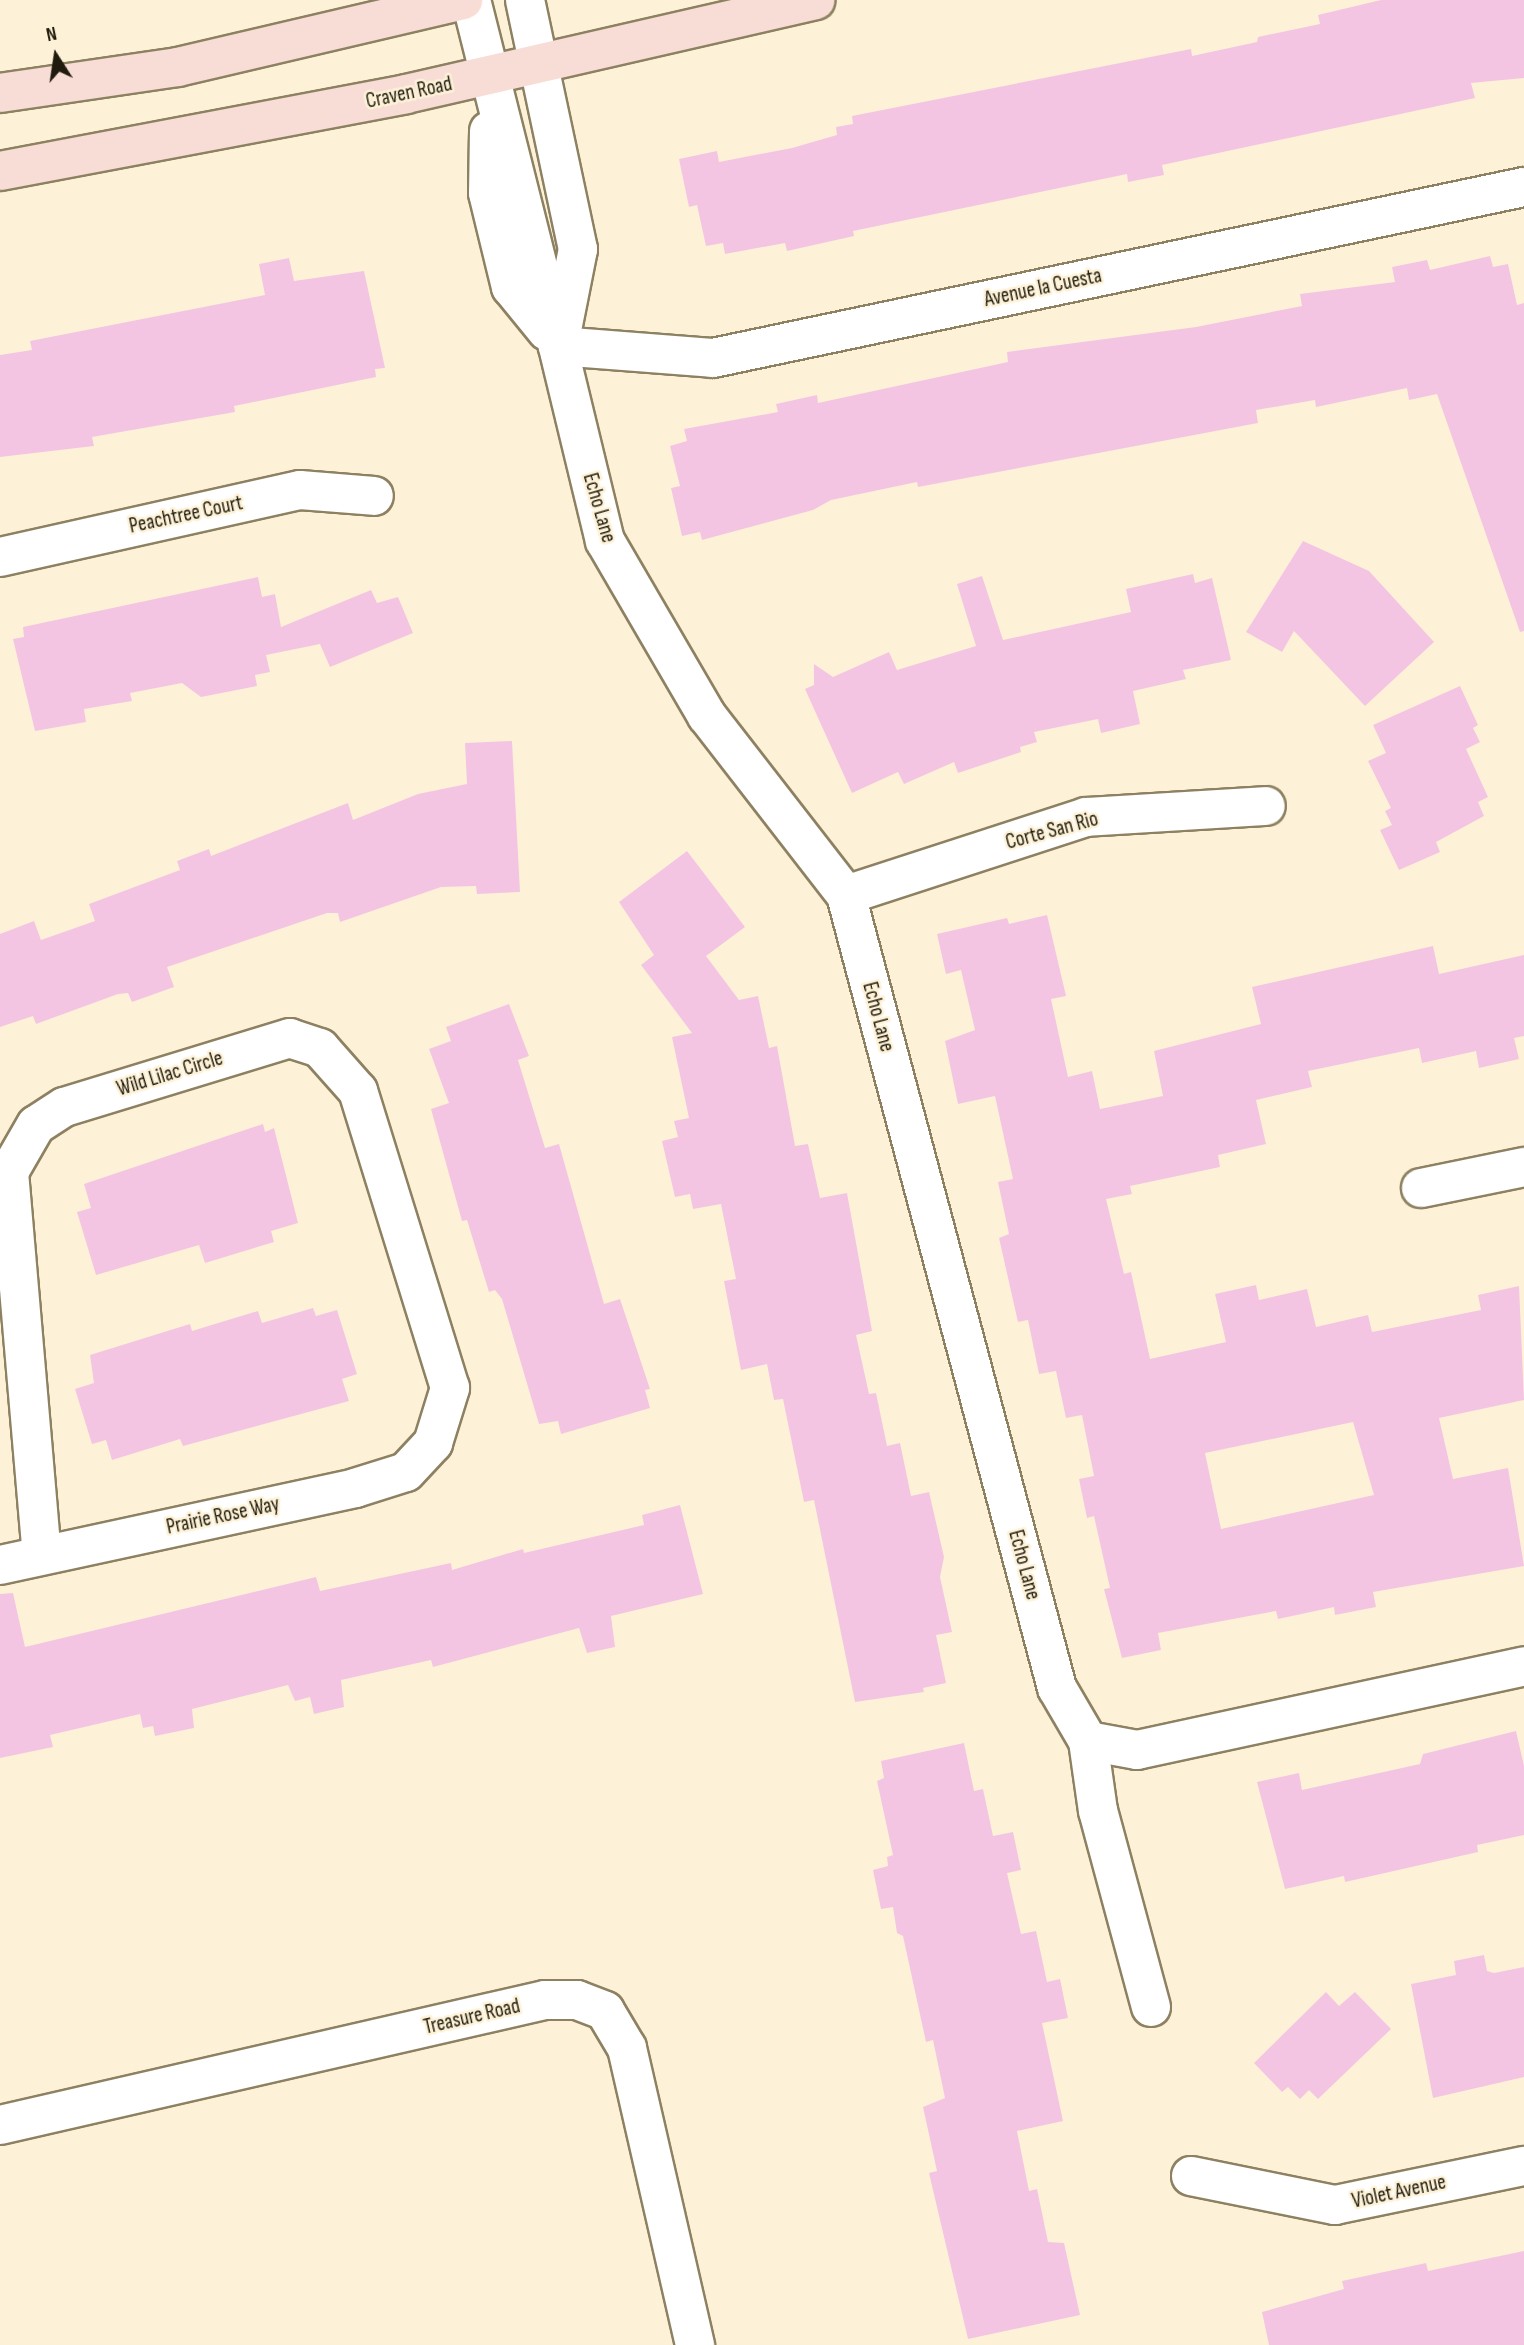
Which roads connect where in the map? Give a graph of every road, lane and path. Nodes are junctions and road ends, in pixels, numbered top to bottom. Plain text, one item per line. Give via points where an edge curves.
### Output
1 (463, 0) edge
2 (471, 0) edge
3 (525, 0) edge
4 (815, 0) edge
5 (538, 65) junction
6 (489, 76) junction
7 (18, 91) edge
8 (0, 120) edge
9 (0, 171) edge
10 (1524, 187) edge
11 (558, 345) junction
12 (374, 496) dead end
13 (0, 557) edge
14 (1266, 806) dead end
15 (846, 895) junction
16 (1524, 1167) edge
17 (1421, 1188) dead end
18 (433, 1443) joint
19 (41, 1555) junction
20 (0, 1564) edge
21 (1524, 1666) edge
22 (1088, 1741) junction
23 (1151, 2007) dead end
24 (0, 2125) edge
25 (1524, 2166) edge
26 (1191, 2176) dead end
27 (695, 2345) edge

1 - 7 main road via 178,67
2 - 6 street, Echo Lane
3 - 5 street, Echo Lane
4 - 5 main road, Craven Road
5 - 6 main road, Craven Road
5 - 11 street, Echo Lane via 578,249
6 - 9 main road, Craven Road
6 - 11 street, Echo Lane via 488,193 511,287
7 - 8 main road
10 - 11 street, Avenue la Cuesta via 713,358
11 - 15 street, Echo Lane via 605,541 706,716
12 - 13 street, Peachtree Court via 300,490
14 - 15 street, Corte San Rio via 1086,817
15 - 22 street, Echo Lane via 1057,1688
16 - 17 street
18 - 19 street, Prairie Rose Way via 405,1472 355,1488
18 - 19 street, Wild Lilac Circle via 450,1388 358,1091 320,1048 290,1038 64,1107 36,1125 9,1172
19 - 20 street, Prairie Rose Way
21 - 22 street via 1137,1750
22 - 23 street, Echo Lane via 1098,1811
24 - 27 street, Treasure Road via 545,2000 576,2000 604,2011 627,2048
25 - 26 street, Violet Avenue via 1335,2205

